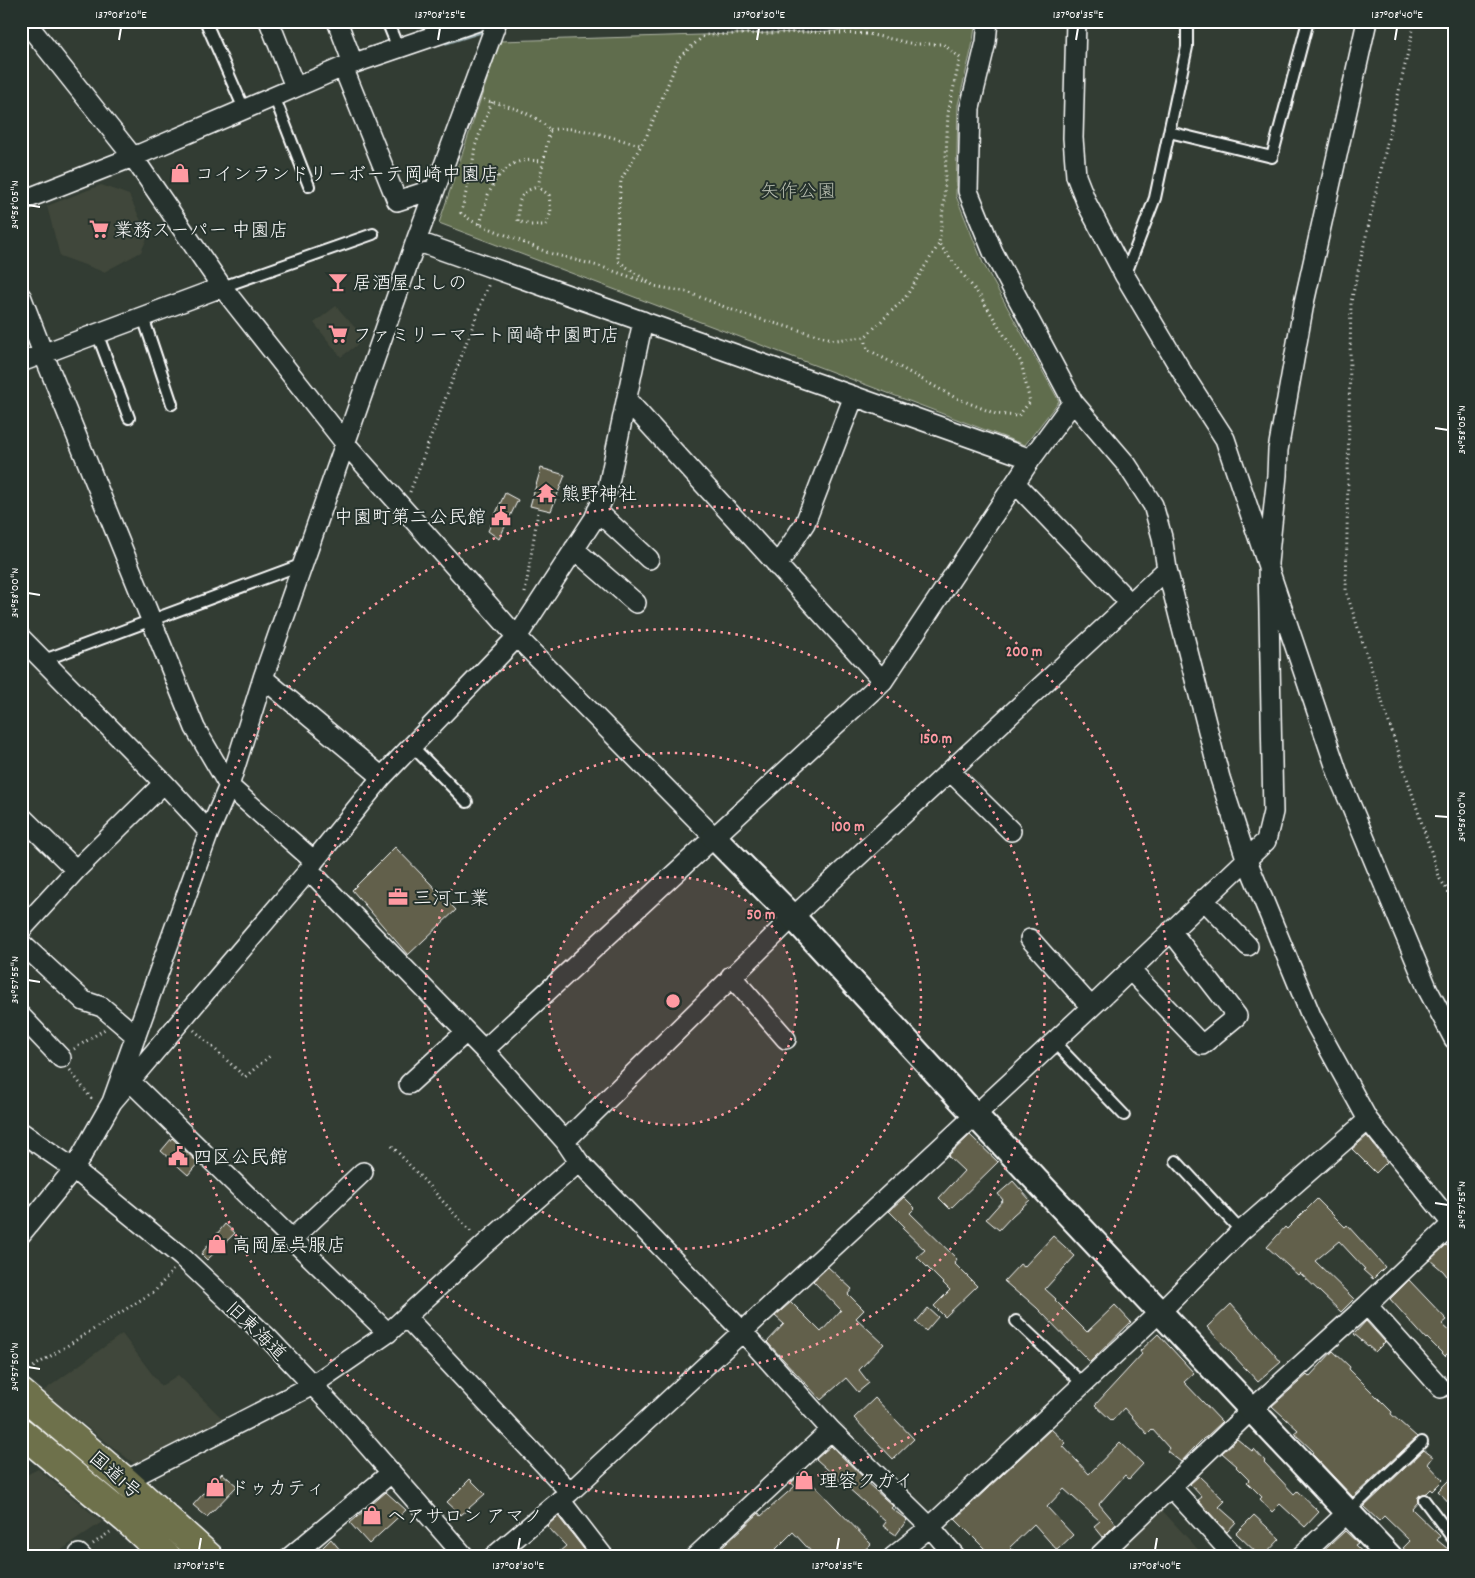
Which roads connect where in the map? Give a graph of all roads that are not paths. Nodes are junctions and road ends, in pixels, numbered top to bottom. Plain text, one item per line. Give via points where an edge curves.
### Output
1 (25, 21) edge
2 (269, 21) edge
3 (337, 21) edge
4 (387, 21) edge
5 (478, 21) edge
6 (497, 21) edge
7 (988, 21) edge
8 (1076, 21) edge
9 (1187, 21) edge
10 (1308, 21) edge
11 (1367, 21) edge
12 (207, 25) dead end
13 (438, 28) edge
14 (398, 48) junction
15 (348, 65) junction
16 (295, 87) junction
17 (274, 96) junction
18 (244, 109) junction
19 (1169, 132) junction
20 (133, 157) junction
21 (309, 186) dead end
22 (434, 189) junction
23 (21, 201) edge
24 (373, 234) dead end
25 (416, 240) junction
26 (1126, 276) junction
27 (222, 287) junction
28 (21, 296) edge
29 (143, 317) junction
30 (643, 321) junction
31 (97, 333) junction
32 (43, 354) junction
33 (21, 362) edge
34 (854, 396) junction
35 (627, 400) junction
36 (1073, 402) junction
37 (172, 404) dead end
38 (129, 418) dead end
39 (345, 443) junction
40 (1031, 459) junction
41 (1015, 483) junction
42 (597, 511) junction
43 (574, 549) junction
44 (648, 559) dead end
45 (1268, 563) junction
46 (303, 564) junction
47 (777, 566) junction
48 (1167, 569) junction
49 (636, 603) dead end
50 (1130, 603) junction
51 (151, 620) junction
52 (517, 637) junction
53 (21, 638) edge
54 (44, 660) junction
55 (263, 678) junction
56 (882, 681) junction
57 (412, 746) junction
58 (950, 771) junction
59 (382, 777) junction
60 (164, 783) junction
61 (230, 786) junction
62 (467, 802) dead end
63 (21, 816) edge
64 (1011, 831) dead end
65 (209, 832) junction
66 (714, 837) junction
67 (1246, 858) junction
68 (312, 866) junction
69 (76, 870) junction
70 (1204, 900) junction
71 (793, 917) junction
72 (21, 930) edge
73 (1171, 931) junction
74 (1030, 939) dead end
75 (21, 943) edge
76 (1248, 946) dead end
77 (1130, 970) junction
78 (731, 976) junction
79 (1091, 1007) junction
80 (21, 1016) edge
81 (466, 1032) junction
82 (136, 1036) junction
83 (786, 1039) dead end
84 (1454, 1039) edge
85 (1053, 1042) junction
86 (484, 1050) junction
87 (61, 1058) road end
88 (130, 1081) junction
89 (409, 1084) dead end
90 (108, 1109) junction
91 (975, 1115) junction
92 (1124, 1115) dead end
93 (1368, 1120) junction
94 (21, 1132) edge
95 (565, 1141) junction
96 (1176, 1161) dead end
97 (579, 1162) junction
98 (74, 1169) junction
99 (363, 1172) dead end
100 (1453, 1225) edge
101 (1241, 1231) junction
102 (21, 1234) edge
103 (292, 1239) junction
104 (1367, 1305) junction
105 (1161, 1312) junction
106 (406, 1317) junction
107 (1016, 1321) dead end
108 (742, 1331) junction
109 (388, 1333) junction
110 (1082, 1383) junction
111 (312, 1386) junction
112 (1441, 1388) dead end
113 (21, 1393) edge
114 (1251, 1410) junction
115 (831, 1430) junction
116 (21, 1432) edge
117 (1422, 1442) dead end
118 (391, 1472) junction
119 (125, 1481) junction
120 (1171, 1487) junction
121 (565, 1496) junction
122 (1424, 1500) dead end
123 (1348, 1512) junction
124 (930, 1527) junction
125 (1454, 1540) edge
126 (167, 1557) edge
127 (209, 1557) edge
128 (290, 1557) edge
129 (465, 1557) edge
130 (493, 1557) edge
131 (604, 1557) edge
132 (695, 1557) edge
133 (893, 1557) edge
134 (956, 1557) edge
135 (1098, 1557) edge
136 (1235, 1557) edge
137 (1300, 1557) edge
138 (1390, 1557) edge

1 - 20 street
2 - 16 street
3 - 15 street
4 - 14 lane
5 - 13 street
6 - 22 street
7 - 36 street via 970,108 968,191 993,252
8 - 26 street via 1073,138 1076,176 1087,204
9 - 19 lane via 1187,47
10 - 19 lane via 1272,157
11 - 45 street via 1297,340 1278,450
12 - 18 lane
13 - 14 street
14 - 15 street
15 - 16 street
15 - 22 street via 397,201
16 - 17 street
17 - 18 street
17 - 21 lane
18 - 20 street
19 - 26 lane via 1155,198
20 - 23 street
20 - 27 street
22 - 25 street
24 - 27 lane
25 - 30 street
25 - 39 street
26 - 45 street via 1225,439
27 - 29 street
27 - 39 street
28 - 32 street
29 - 31 street
29 - 37 lane
30 - 34 street
30 - 35 street
31 - 32 street
31 - 38 lane
32 - 33 street
32 - 51 street
34 - 40 street
34 - 47 street via 805,523
35 - 42 street via 608,487
35 - 47 street
36 - 40 street
36 - 48 street via 1127,465 1153,505
39 - 46 street
39 - 52 street
40 - 41 street
41 - 50 street
41 - 56 street
42 - 43 street
42 - 44 street
43 - 49 street
43 - 52 street
45 - 67 street via 1273,812 1266,841
45 - 84 street via 1339,777 1428,990
46 - 51 lane
46 - 55 street
47 - 56 street
48 - 50 street
48 - 67 street via 1220,778
50 - 58 street
51 - 54 lane
51 - 61 street via 195,728
52 - 57 street
52 - 66 street
53 - 54 street
54 - 60 street
55 - 59 street
55 - 61 street
56 - 66 street
57 - 59 street
57 - 62 lane
58 - 64 street
58 - 71 street
59 - 68 street
60 - 65 street
60 - 69 street
61 - 65 street
61 - 68 street
63 - 69 street
65 - 82 street
66 - 71 street
66 - 86 street
67 - 70 street
67 - 93 street via 1312,1018
68 - 81 street
68 - 88 street
69 - 72 street
70 - 73 street
70 - 76 street
71 - 78 street
71 - 91 street
73 - 77 street
73 - 77 street via 1237,1016 1202,1045
74 - 79 street
75 - 82 street via 84,1001 102,1007
77 - 79 street
78 - 83 street
78 - 95 street
79 - 85 street
80 - 87 street
81 - 86 street
81 - 89 street
82 - 90 street
85 - 91 street
85 - 92 lane
86 - 95 street
88 - 90 street
88 - 103 street
90 - 98 street
91 - 105 street
91 - 108 street
93 - 100 street
93 - 101 street
94 - 98 street, 旧東海道
95 - 97 street
96 - 101 lane
97 - 106 street
97 - 108 street
98 - 102 street
98 - 111 street, 旧東海道 via 183,1258 269,1339
99 - 103 street
100 - 104 street
101 - 105 street
103 - 109 street
104 - 112 street
104 - 114 street
105 - 110 street
105 - 114 street
106 - 109 street
106 - 121 street
107 - 110 lane
108 - 115 street
108 - 121 street
109 - 111 street
110 - 124 street
111 - 118 street, 旧東海道
111 - 119 street
113 - 119 highway, 国道1号
114 - 120 street
114 - 123 street
115 - 124 street
115 - 132 street
116 - 126 highway, 国道1号
117 - 123 lane
118 - 128 street
118 - 129 street, 旧東海道
119 - 127 highway, 国道1号
120 - 135 street
120 - 136 street
121 - 130 street
121 - 131 street
122 - 125 lane
123 - 137 street
123 - 138 street
124 - 133 street
124 - 134 street

